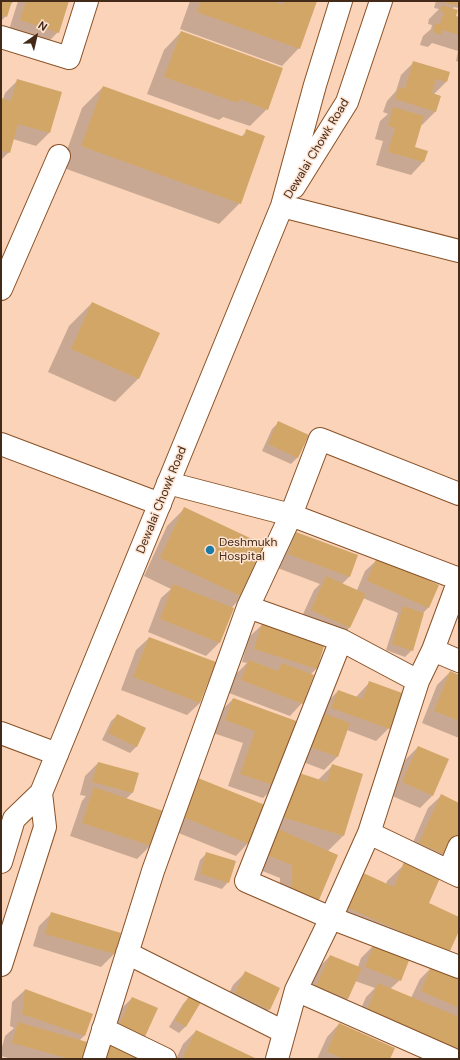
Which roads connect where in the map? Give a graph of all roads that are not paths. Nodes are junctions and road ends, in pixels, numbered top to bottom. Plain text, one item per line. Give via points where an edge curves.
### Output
1 (87, 1) edge
2 (341, 1) edge
3 (381, 1) edge
4 (1, 37) edge
5 (59, 156) dead end
6 (282, 206) junction
7 (459, 252) edge
8 (1, 289) edge
9 (1, 444) edge
10 (168, 483) junction
11 (459, 494) edge
12 (160, 504) junction
13 (291, 515) junction
14 (459, 579) edge
15 (248, 607) junction
16 (341, 640) junction
17 (433, 650) junction
18 (459, 661) edge
19 (418, 681) junction
20 (1, 733) edge
21 (57, 754) junction
22 (41, 793) junction
23 (369, 833) junction
24 (459, 847) edge
25 (1, 862) edge
26 (454, 873) edge
27 (331, 918) junction
28 (127, 954) junction
29 (1, 965) edge
30 (459, 967) edge
31 (296, 990) junction
32 (103, 1029) junction
33 (284, 1032) junction
34 (94, 1059) edge
35 (165, 1059) edge
36 (277, 1059) edge
37 (452, 1059) edge

1 - 4 street via 69,58
2 - 6 street, Dewalai Chowk Road
3 - 6 street, Dewalai Chowk Road via 347,102
5 - 8 street
6 - 7 street
6 - 10 street, Dewalai Chowk Road
9 - 12 street
10 - 12 street, Dewalai Chowk Road
10 - 13 street
11 - 13 street via 320,439
12 - 21 street, Dewalai Chowk Road
13 - 14 street
13 - 15 street
14 - 17 street
15 - 16 street
15 - 28 street via 152,871
16 - 19 street
16 - 27 street via 246,881
17 - 18 street
17 - 19 street
19 - 23 street
20 - 21 street
21 - 22 street, Dewalai Chowk Road
22 - 25 street, Dewalai Chowk Road via 14,819
22 - 29 street, Dewalai Chowk Road via 45,827
23 - 26 street
23 - 27 street
24 - 26 street
27 - 30 street
27 - 31 street
28 - 32 street
28 - 33 street
31 - 33 street
31 - 37 street
32 - 34 street
32 - 35 street
33 - 36 street

